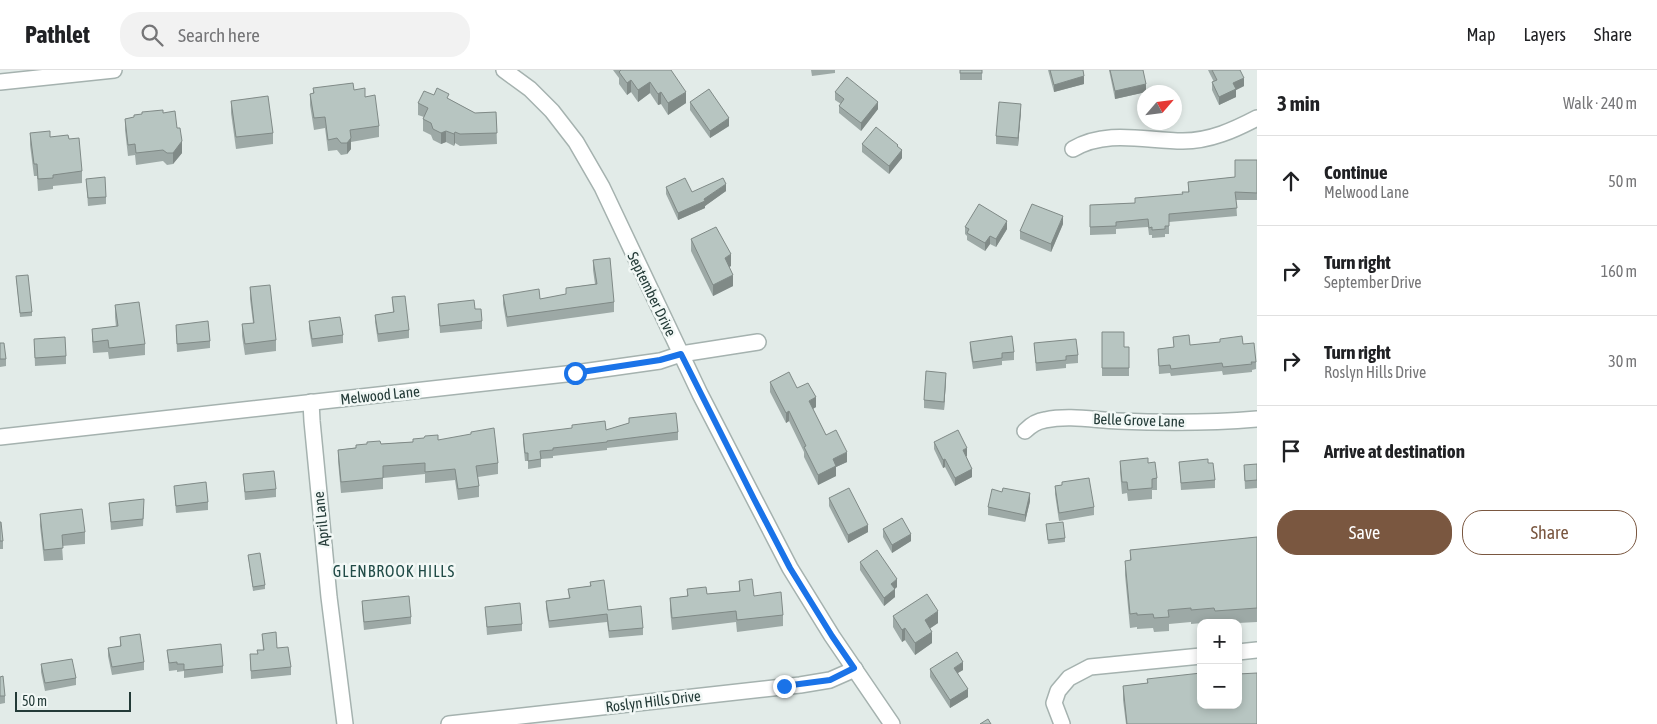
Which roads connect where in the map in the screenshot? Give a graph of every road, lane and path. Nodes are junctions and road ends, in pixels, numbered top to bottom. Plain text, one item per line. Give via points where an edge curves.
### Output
1 (114, 70) edge
2 (504, 70) edge
3 (0, 82) edge
4 (1257, 118) edge
5 (1073, 150) dead end
6 (758, 342) dead end
7 (681, 354) junction
8 (312, 402) junction
9 (1257, 419) edge
10 (1025, 431) dead end
11 (0, 437) edge
12 (1257, 650) edge
13 (1242, 652) edge
14 (1197, 656) edge
15 (854, 668) junction
16 (345, 724) edge
17 (449, 724) edge
18 (892, 724) edge
19 (1062, 724) edge

1 - 3 street
2 - 7 street, September Drive via 530,89 576,142
4 - 5 street via 1207,139 1184,141 1129,137 1093,140
6 - 7 street, Melwood Lane
7 - 8 street, Melwood Lane via 575,373
7 - 15 street, September Drive via 790,568
8 - 11 street, Melwood Lane
8 - 16 street, April Lane via 328,587
9 - 10 street, Belle Grove Lane via 1178,422 1045,419
12 - 13 street
14 - 19 street via 1090,667 1069,678 1058,691 1054,704
15 - 17 street, Roslyn Hills Drive via 830,680 800,685
15 - 18 street, September Drive

